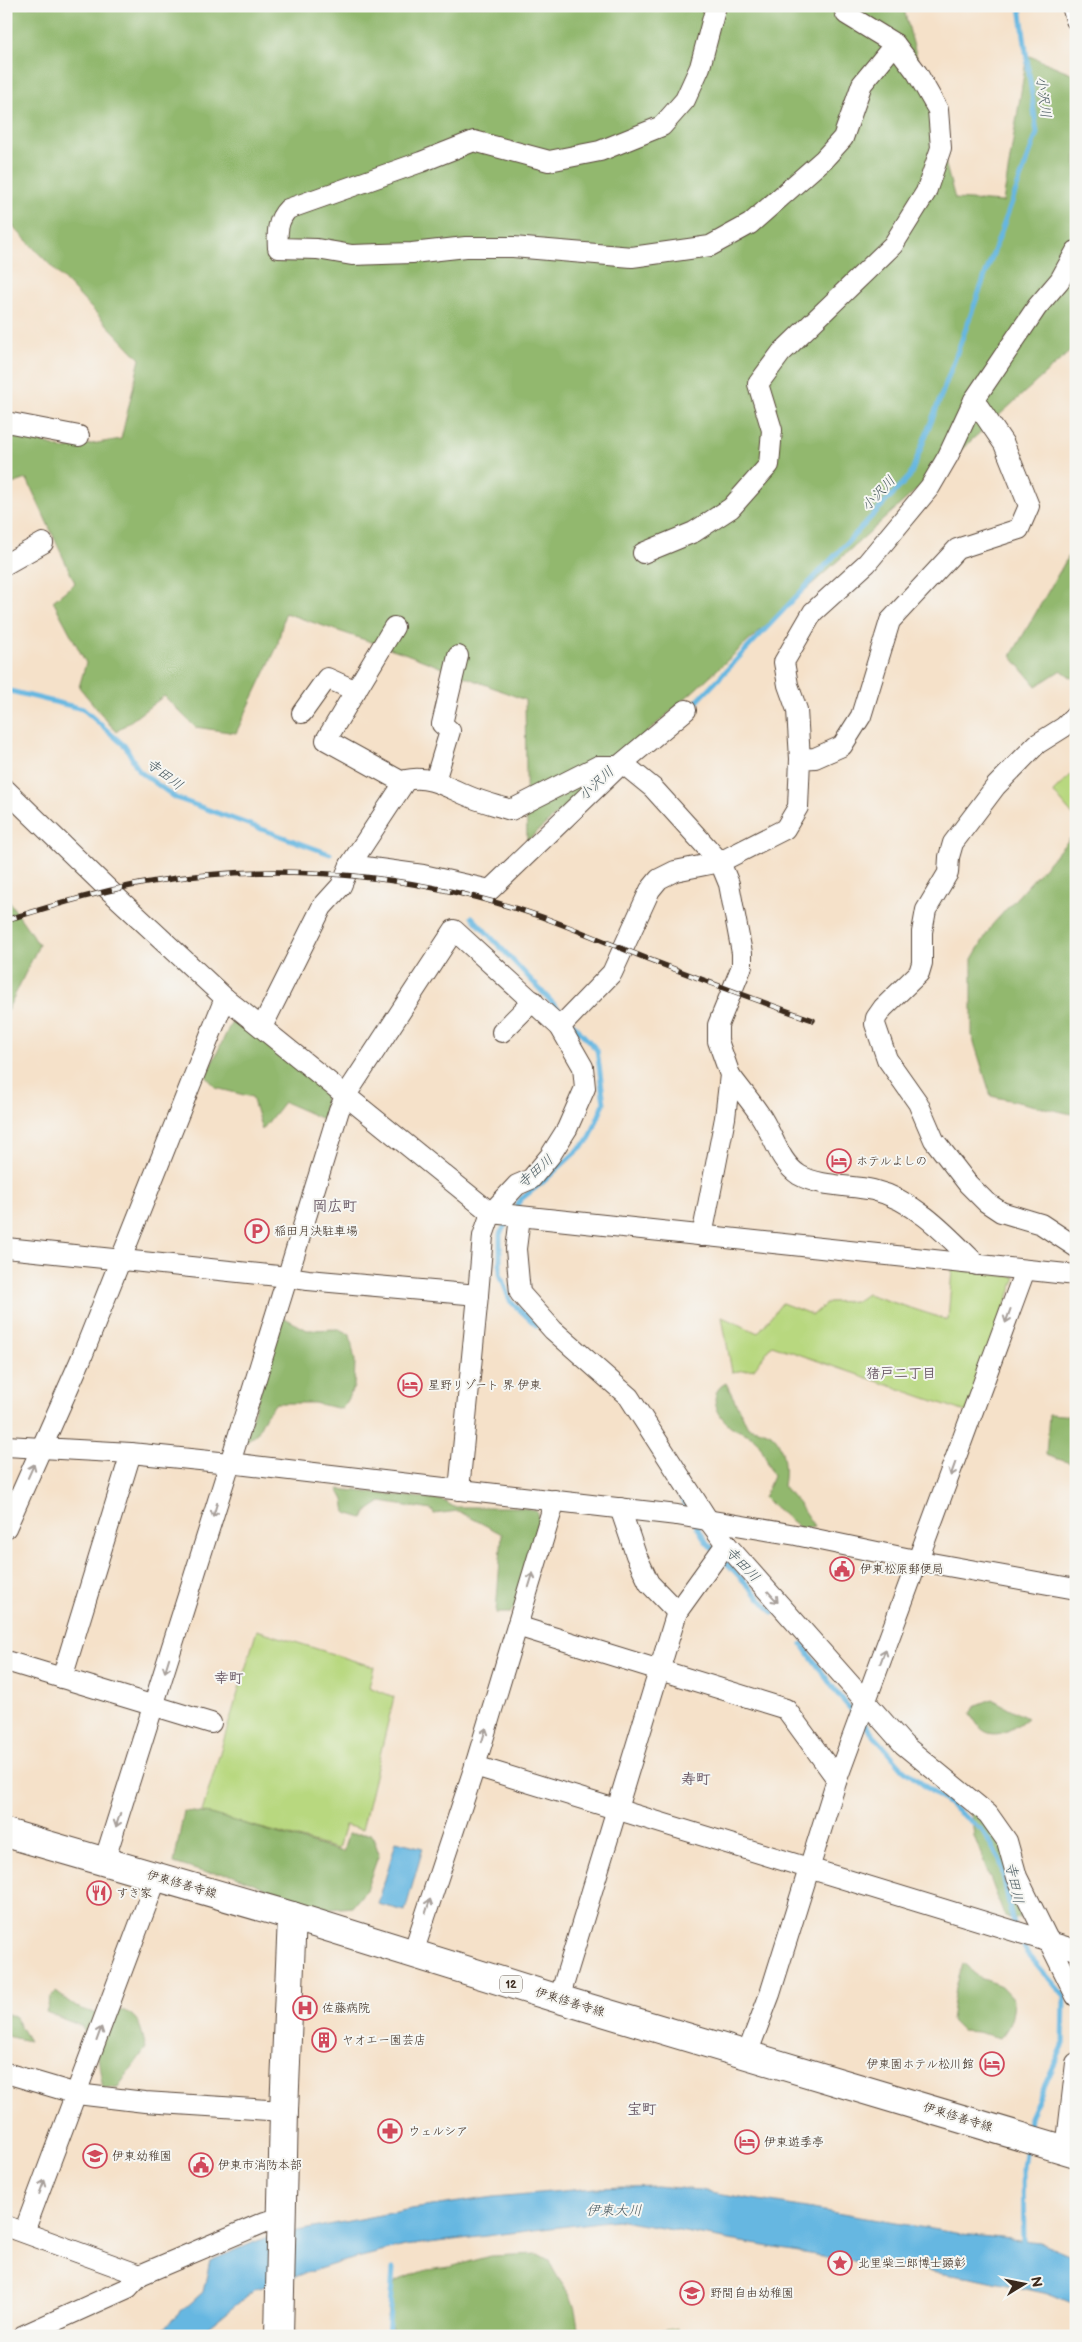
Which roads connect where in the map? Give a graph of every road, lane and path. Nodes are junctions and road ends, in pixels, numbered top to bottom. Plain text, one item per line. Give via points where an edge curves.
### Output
1 (716, 6) edge
2 (843, 6) edge
3 (1072, 6) edge
4 (1076, 20) edge
5 (895, 44) junction
6 (1076, 251) edge
7 (974, 400) junction
8 (6, 422) edge
9 (79, 436) dead end
10 (43, 543) dead end
11 (643, 553) dead end
12 (6, 564) edge
13 (394, 627) dead end
14 (458, 656) dead end
15 (356, 691) junction
16 (686, 710) dead end
17 (302, 713) dead end
18 (1076, 715) edge
19 (800, 759) junction
20 (628, 769) junction
21 (435, 781) junction
22 (404, 783) junction
23 (6, 790) edge
24 (720, 862) junction
25 (350, 865) junction
26 (225, 998) junction
27 (533, 1001) junction
28 (561, 1026) junction
29 (262, 1027) junction
30 (502, 1032) dead end
31 (730, 1076) junction
32 (346, 1095) junction
33 (491, 1213) junction
34 (520, 1218) junction
35 (702, 1236) junction
36 (1076, 1247) edge
37 (6, 1248) edge
38 (121, 1260) junction
39 (977, 1264) junction
40 (1025, 1270) junction
41 (1076, 1275) edge
42 (288, 1277) junction
43 (478, 1296) junction
44 (6, 1446) edge
45 (42, 1447) junction
46 (131, 1453) junction
47 (229, 1463) junction
48 (459, 1490) junction
49 (555, 1500) junction
50 (620, 1508) junction
51 (708, 1520) junction
52 (6, 1528) edge
53 (726, 1545) junction
54 (920, 1561) junction
55 (1076, 1589) edge
56 (677, 1612) junction
57 (518, 1626) junction
58 (6, 1660) edge
59 (658, 1670) junction
60 (62, 1678) junction
61 (865, 1704) junction
62 (154, 1706) junction
63 (211, 1723) dead end
64 (475, 1766) junction
65 (837, 1779) junction
66 (616, 1809) junction
67 (8, 1838) edge
68 (104, 1862) junction
69 (809, 1868) junction
70 (157, 1877) junction
71 (292, 1916) junction
72 (1038, 1938) junction
73 (1076, 1950) edge
74 (413, 1953) junction
75 (1076, 1996) edge
76 (559, 1999) junction
77 (748, 2054) junction
78 (1076, 2063) edge
79 (6, 2072) edge
80 (77, 2094) junction
81 (284, 2111) junction
82 (1071, 2152) edge
83 (282, 2223) junction
84 (15, 2229) edge
85 (140, 2275) junction
86 (22, 2336) edge
87 (279, 2336) edge

1 - 5 street via 700,67 685,100 662,126 600,151 549,161 474,141 288,209 282,215 277,232 278,248 352,254 513,247 632,257 710,246 750,224 843,138 862,84
2 - 5 street via 846,14
3 - 4 street
5 - 11 street via 938,110 941,148 926,192 893,246 782,353 758,384 772,430 769,465 731,508 694,532
6 - 7 street via 1060,280 1037,306
7 - 19 street via 930,487 867,563 813,612 784,662 797,710
7 - 19 street via 1004,444 1029,506 1019,529 958,549 890,622 861,716 842,746 815,758
8 - 9 street
10 - 12 street
13 - 15 street
14 - 21 street via 442,724 450,731
15 - 17 street via 327,678
15 - 22 street via 326,740
16 - 20 street
18 - 36 street via 1037,744 996,786 953,844 948,858 948,874 926,910 919,973 883,1008 875,1024 887,1059 918,1103 934,1140 968,1184 1001,1212 1041,1224
19 - 24 street via 798,807 785,829
20 - 21 street via 598,766 511,810 472,798
20 - 24 street via 653,788
20 - 25 street via 490,890 423,874
21 - 22 street via 414,778
22 - 25 street
23 - 26 street
24 - 28 street via 659,879 650,890 612,973
24 - 31 street via 729,884 742,953 739,977 718,1025 718,1041
25 - 29 street via 341,886 322,906
26 - 29 street
26 - 38 street
27 - 28 street
27 - 30 street
27 - 32 street via 454,930
28 - 33 street via 582,1067 584,1088 568,1129 550,1156 531,1179 517,1186
29 - 32 street
31 - 35 street
31 - 39 street via 760,1116 787,1165 814,1181 894,1197 939,1227
32 - 33 street
32 - 42 street
33 - 34 street
33 - 43 street via 483,1236
34 - 35 street
34 - 51 street via 516,1250 520,1294 554,1330 629,1397
35 - 39 street
37 - 38 street
38 - 42 street
38 - 45 street
39 - 40 street
40 - 41 street
40 -> 54 street
42 - 43 street
42 - 47 street
43 - 48 street
44 - 45 street
45 - 46 street
52 -> 45 street
46 - 47 street
46 - 60 street
47 - 48 street
47 -> 62 street
48 - 49 street
49 - 50 street
57 -> 49 street
50 - 51 street
50 - 56 street via 649,1583
51 - 53 street
51 - 54 street
53 - 56 street
53 -> 61 street
54 - 55 street
61 -> 54 street
56 - 59 street
57 - 59 street
64 -> 57 street
58 - 60 street
59 - 65 street via 786,1709
59 - 66 street
60 - 62 street
61 - 65 street
61 - 72 street via 904,1745 988,1814 1007,1841
62 - 63 street
62 -> 68 street
64 - 66 street
74 -> 64 street
65 - 69 street
66 - 69 street
66 - 76 street
67 - 68 main road, 伊東修善寺線 / 12
68 - 70 main road, 伊東修善寺線 / 12
69 - 72 street
69 - 77 street
70 - 71 main road, 伊東修善寺線 / 12
80 -> 70 street
71 - 74 main road, 伊東修善寺線 / 12
71 - 81 main road
72 - 73 street
72 - 75 street
74 - 76 main road, 伊東修善寺線 / 12
76 - 77 main road, 伊東修善寺線 / 12
77 - 82 main road, 伊東修善寺線 / 12
78 - 82 street
79 - 80 street
80 - 81 street
84 -> 80 street
81 - 83 main road
83 - 85 street via 265,2222
83 - 87 main road
84 - 85 street
85 - 86 street via 128,2288

